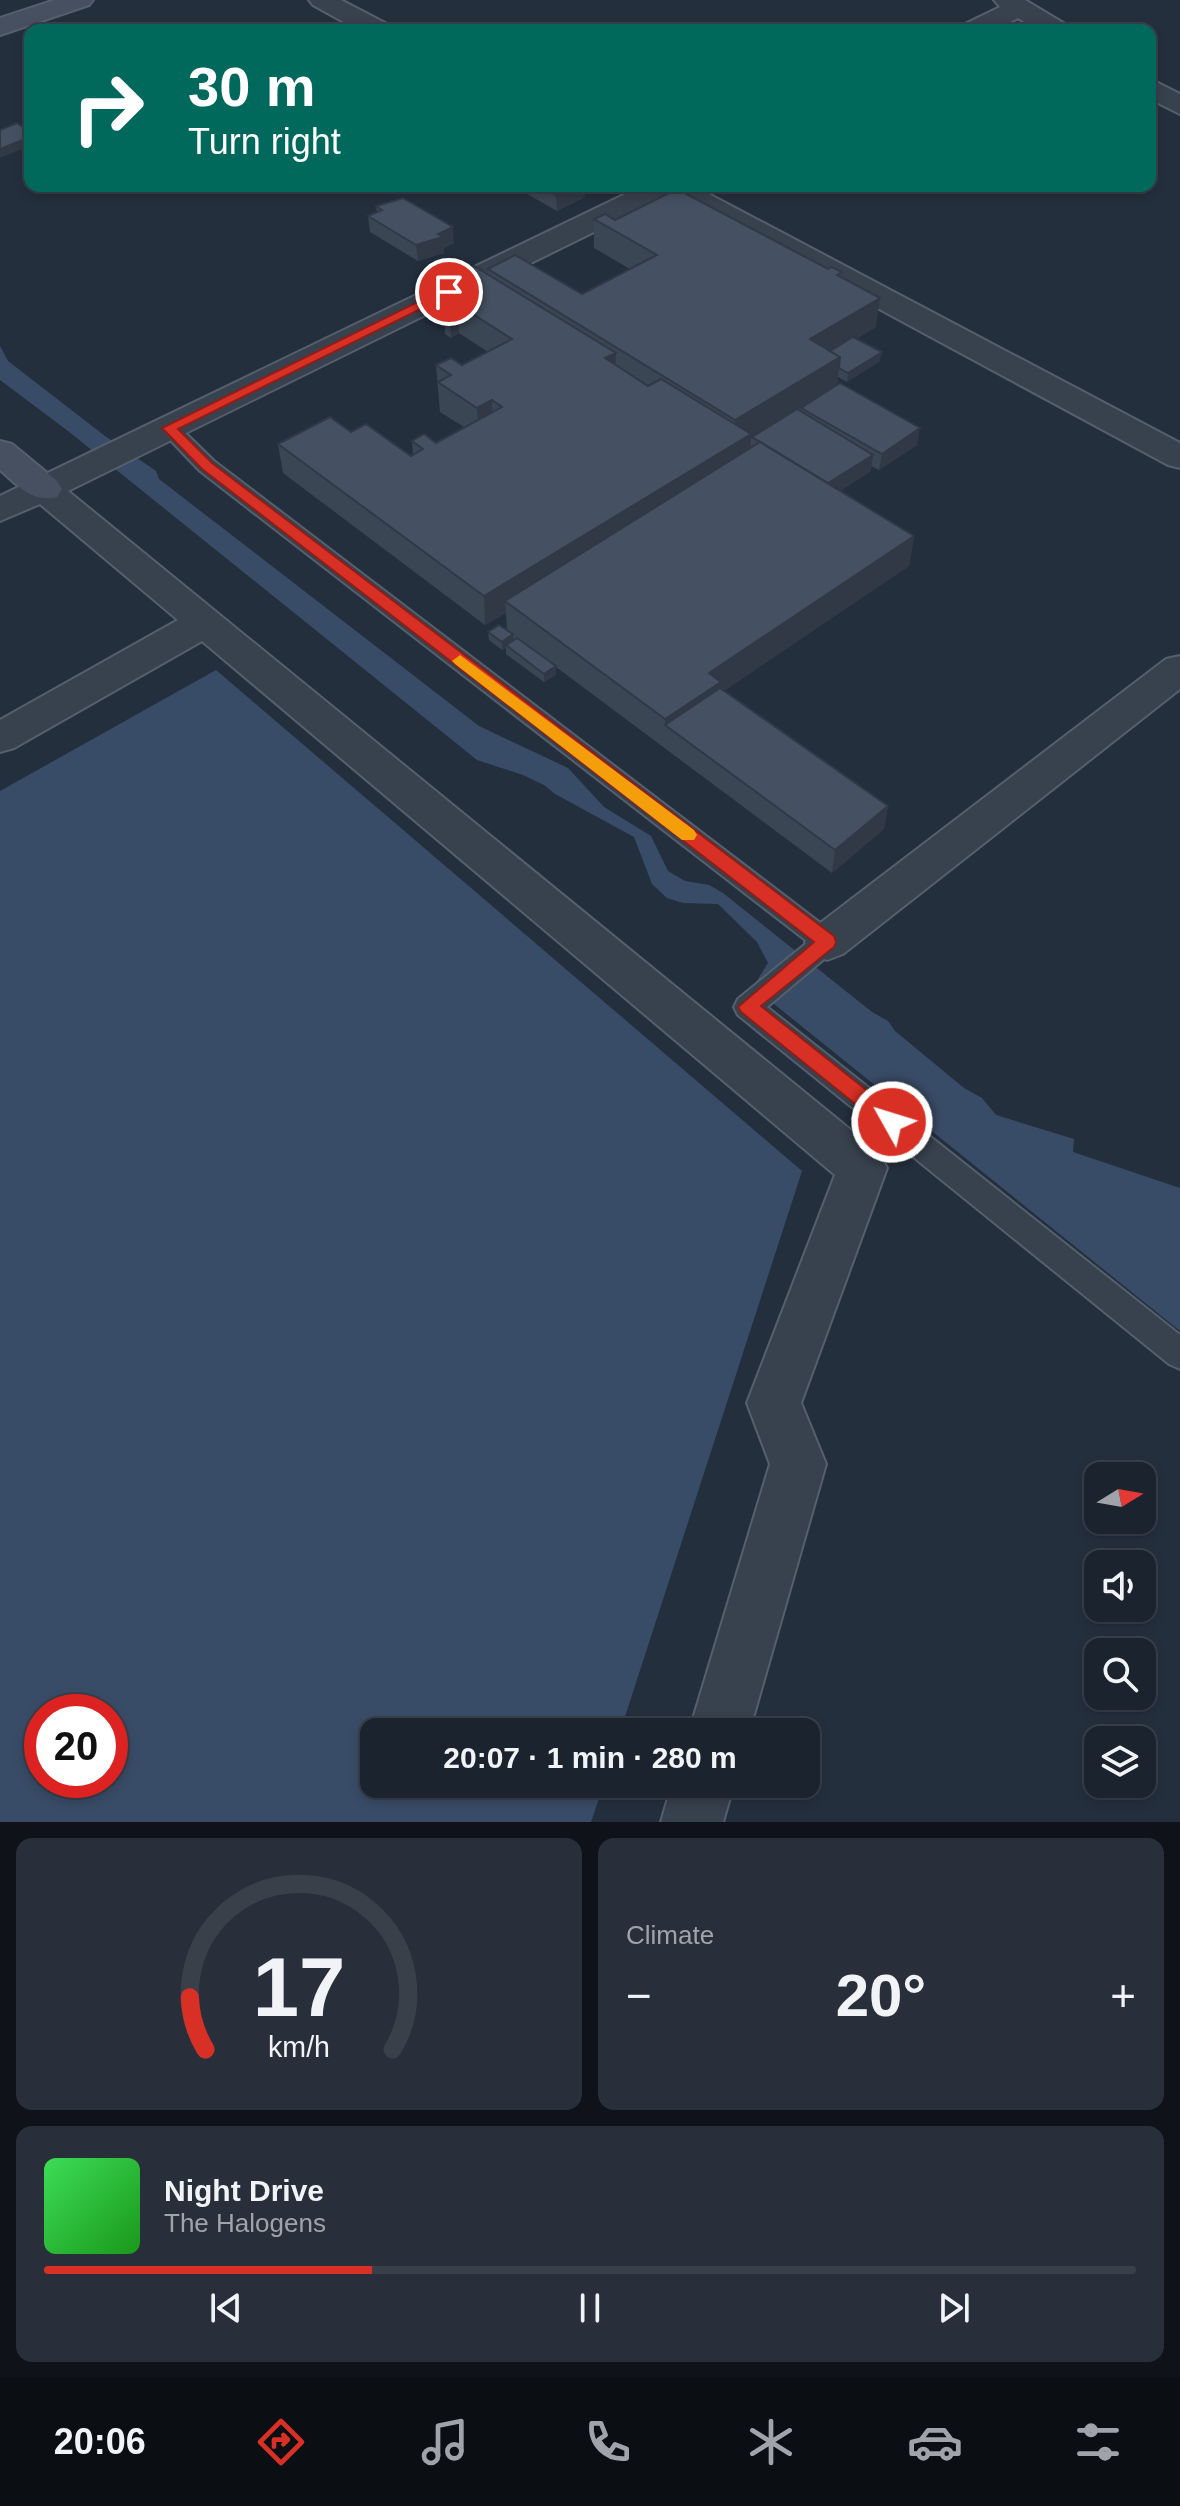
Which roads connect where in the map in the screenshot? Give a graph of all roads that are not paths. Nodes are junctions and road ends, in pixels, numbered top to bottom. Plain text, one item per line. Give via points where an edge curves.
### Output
1 (80, 0) edge
2 (322, 0) edge
3 (1013, 4) edge
4 (367, 24) edge
5 (983, 24) edge
6 (1046, 24) edge
7 (0, 27) edge
8 (1156, 91) edge
9 (1180, 106) edge
10 (653, 192) edge
11 (683, 192) edge
12 (165, 430) junction
13 (0, 452) edge
14 (1180, 457) edge
15 (44, 489) junction
16 (0, 510) edge
17 (203, 623) junction
18 (1180, 669) edge
19 (0, 738) edge
20 (827, 942) junction
21 (1180, 1354) edge
22 (723, 1718) edge
23 (699, 1798) edge
24 (692, 1822) edge

1 - 7 street
2 - 4 street
3 - 5 street
3 - 6 street
8 - 9 street
10 - 12 street
11 - 14 street
12 - 15 street
12 - 20 lane
13 - 15 street
15 - 16 street
15 - 17 street
17 - 19 street
17 - 22 street via 862,1168 774,1403 798,1464
18 - 20 street
20 - 21 lane via 748,1007
23 - 24 street

